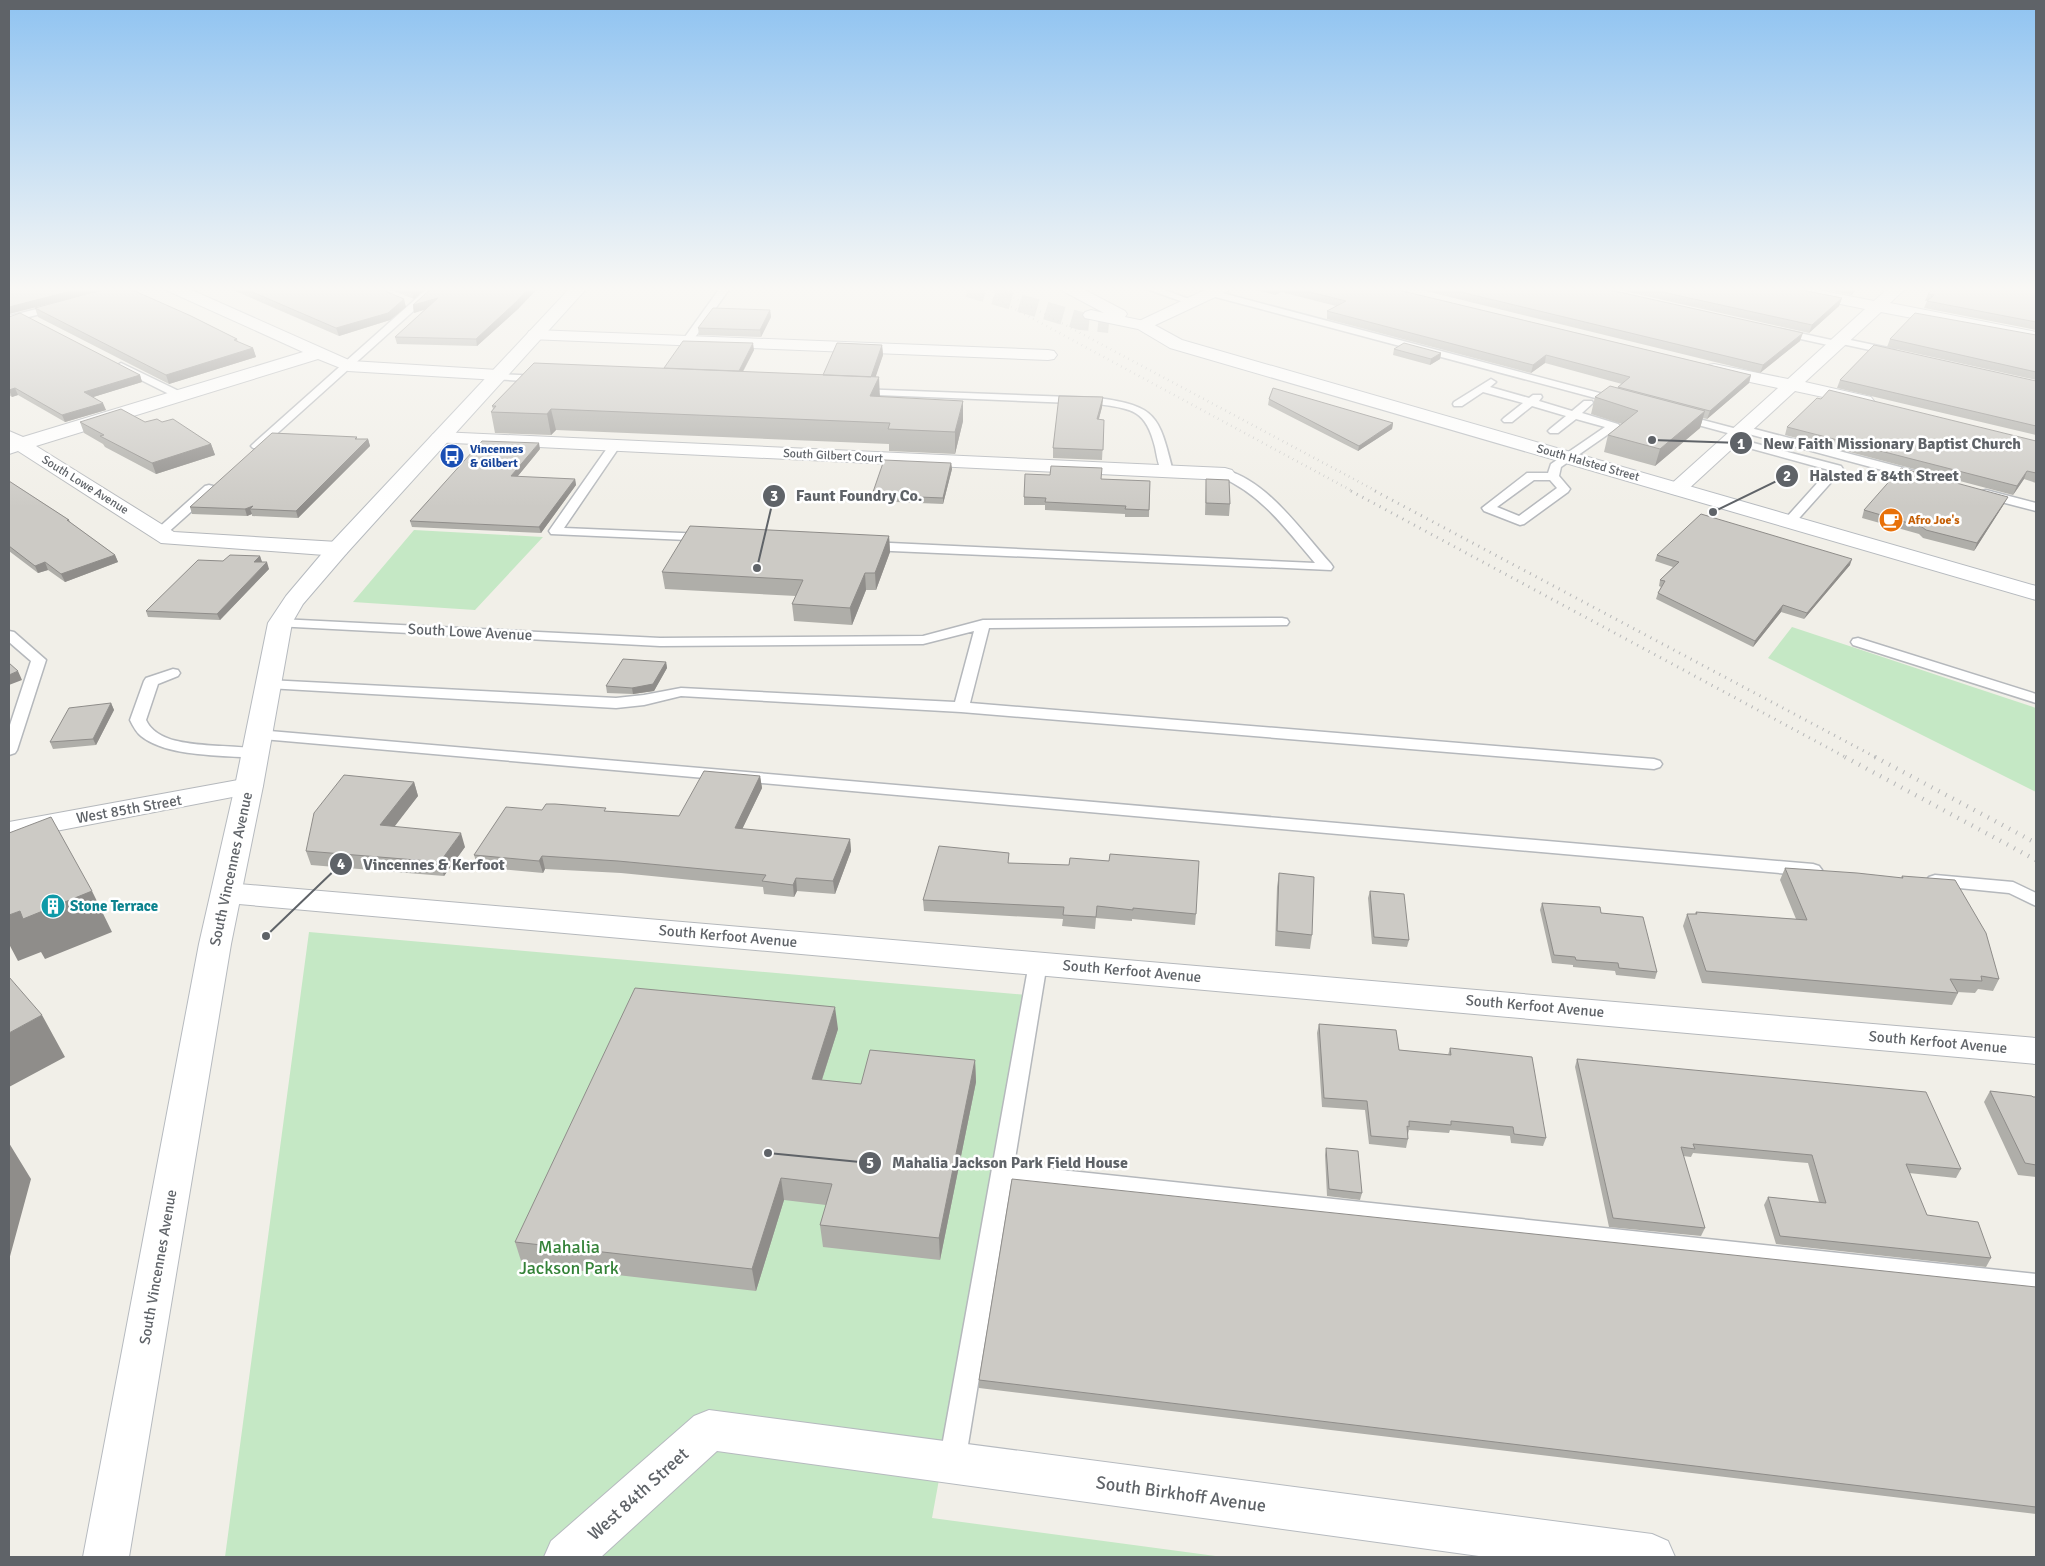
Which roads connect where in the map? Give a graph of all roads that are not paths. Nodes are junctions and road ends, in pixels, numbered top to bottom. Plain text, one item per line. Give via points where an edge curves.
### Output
1 (112, 361) edge
2 (293, 361) edge
3 (337, 361) edge
4 (353, 361) edge
5 (511, 361) edge
6 (1235, 361) edge
7 (1474, 361) edge
8 (1818, 361) edge
9 (348, 366) junction
10 (1701, 366) edge
11 (498, 376) junction
12 (1497, 378) dead end
13 (556, 379) edge
14 (1792, 385) junction
15 (1482, 388) junction
16 (1547, 390) dead end
17 (852, 391) edge
18 (179, 396) junction
19 (1531, 402) junction
20 (1588, 403) dead end
21 (1458, 404) dead end
22 (1631, 404) edge
23 (1882, 405) edge
24 (1574, 414) junction
25 (1669, 414) edge
26 (1508, 420) dead end
27 (1554, 431) dead end
28 (1738, 434) junction
29 (440, 438) junction
30 (13, 443) edge
31 (614, 446) junction
32 (248, 455) edge
33 (1567, 457) junction
34 (1167, 471) junction
35 (1225, 474) joint
36 (1553, 477) junction
37 (1930, 479) edge
38 (218, 481) edge
39 (1677, 489) junction
40 (1978, 492) edge
41 (2036, 507) edge
42 (1789, 522) junction
43 (160, 532) junction
44 (713, 538) edge
45 (852, 545) edge
46 (338, 548) junction
47 (2036, 593) edge
48 (1282, 622) dead end
49 (280, 623) junction
50 (982, 624) junction
51 (9, 635) edge
52 (1858, 642) dead end
53 (173, 673) dead end
54 (268, 684) junction
55 (2036, 699) edge
56 (960, 707) junction
57 (257, 744) junction
58 (9, 750) edge
59 (1654, 764) dead end
60 (249, 786) junction
61 (9, 831) edge
62 (1834, 872) edge
63 (1923, 880) edge
64 (227, 893) junction
65 (2036, 900) edge
66 (1038, 963) junction
67 (2036, 1050) edge
68 (1002, 1173) junction
69 (2036, 1284) edge
70 (709, 1430) joint
71 (952, 1463) junction
72 (106, 1557) edge
73 (567, 1557) edge
74 (1652, 1557) edge

1 - 18 lane
2 - 18 street
3 - 9 street
4 - 9 lane
5 - 11 street, South Vincennes Avenue
6 - 33 street, South Halsted Street
7 - 22 lane
8 - 14 street
9 - 11 street
9 - 32 lane
10 - 14 street
11 - 13 lane
11 - 29 street, South Vincennes Avenue
12 - 15 lane
14 - 23 street
14 - 28 street
15 - 19 lane
15 - 21 lane
16 - 19 lane
17 - 34 lane via 1130,405 1150,417
18 - 30 street
19 - 24 lane
19 - 26 lane
20 - 24 lane
24 - 27 lane
24 - 33 lane via 1614,426
25 - 28 lane
28 - 37 lane
28 - 39 street
28 - 42 lane via 1837,470
29 - 31 street, South Gilbert Court
29 - 46 street, South Vincennes Avenue
30 - 43 street, South Lowe Avenue
31 - 34 street, South Gilbert Court
31 - 44 lane via 555,531
33 - 36 lane via 1555,466
33 - 39 street, South Halsted Street
34 - 35 street, South Gilbert Court
35 - 45 lane via 1264,497 1326,567
36 - 36 lane via 1531,476 1488,508 1520,520 1564,489
38 - 43 lane
39 - 42 street, South Halsted Street
40 - 41 lane
42 - 47 street, South Halsted Street
43 - 46 street, South Lowe Avenue via 169,538
46 - 49 street, South Vincennes Avenue
48 - 50 lane, South Lowe Avenue
49 - 50 lane, South Lowe Avenue via 660,642 923,640
49 - 54 street, South Vincennes Avenue
50 - 56 lane
51 - 58 lane via 39,660
52 - 55 lane
53 - 57 lane via 151,681 138,720 145,732 166,742 189,747
54 - 56 lane via 616,703 681,692
54 - 57 street, South Vincennes Avenue
56 - 59 lane
57 - 60 street, South Vincennes Avenue
57 - 62 lane
60 - 61 street, West 85th Street
60 - 64 street, South Vincennes Avenue
63 - 65 lane via 2013,888
64 - 66 street, South Kerfoot Avenue
64 - 72 street, South Vincennes Avenue via 213,954
66 - 67 street, South Kerfoot Avenue
66 - 68 lane
68 - 69 lane
68 - 71 lane
70 - 71 street, South Birkhoff Avenue
70 - 73 street, West 84th Street
71 - 74 street, South Birkhoff Avenue

